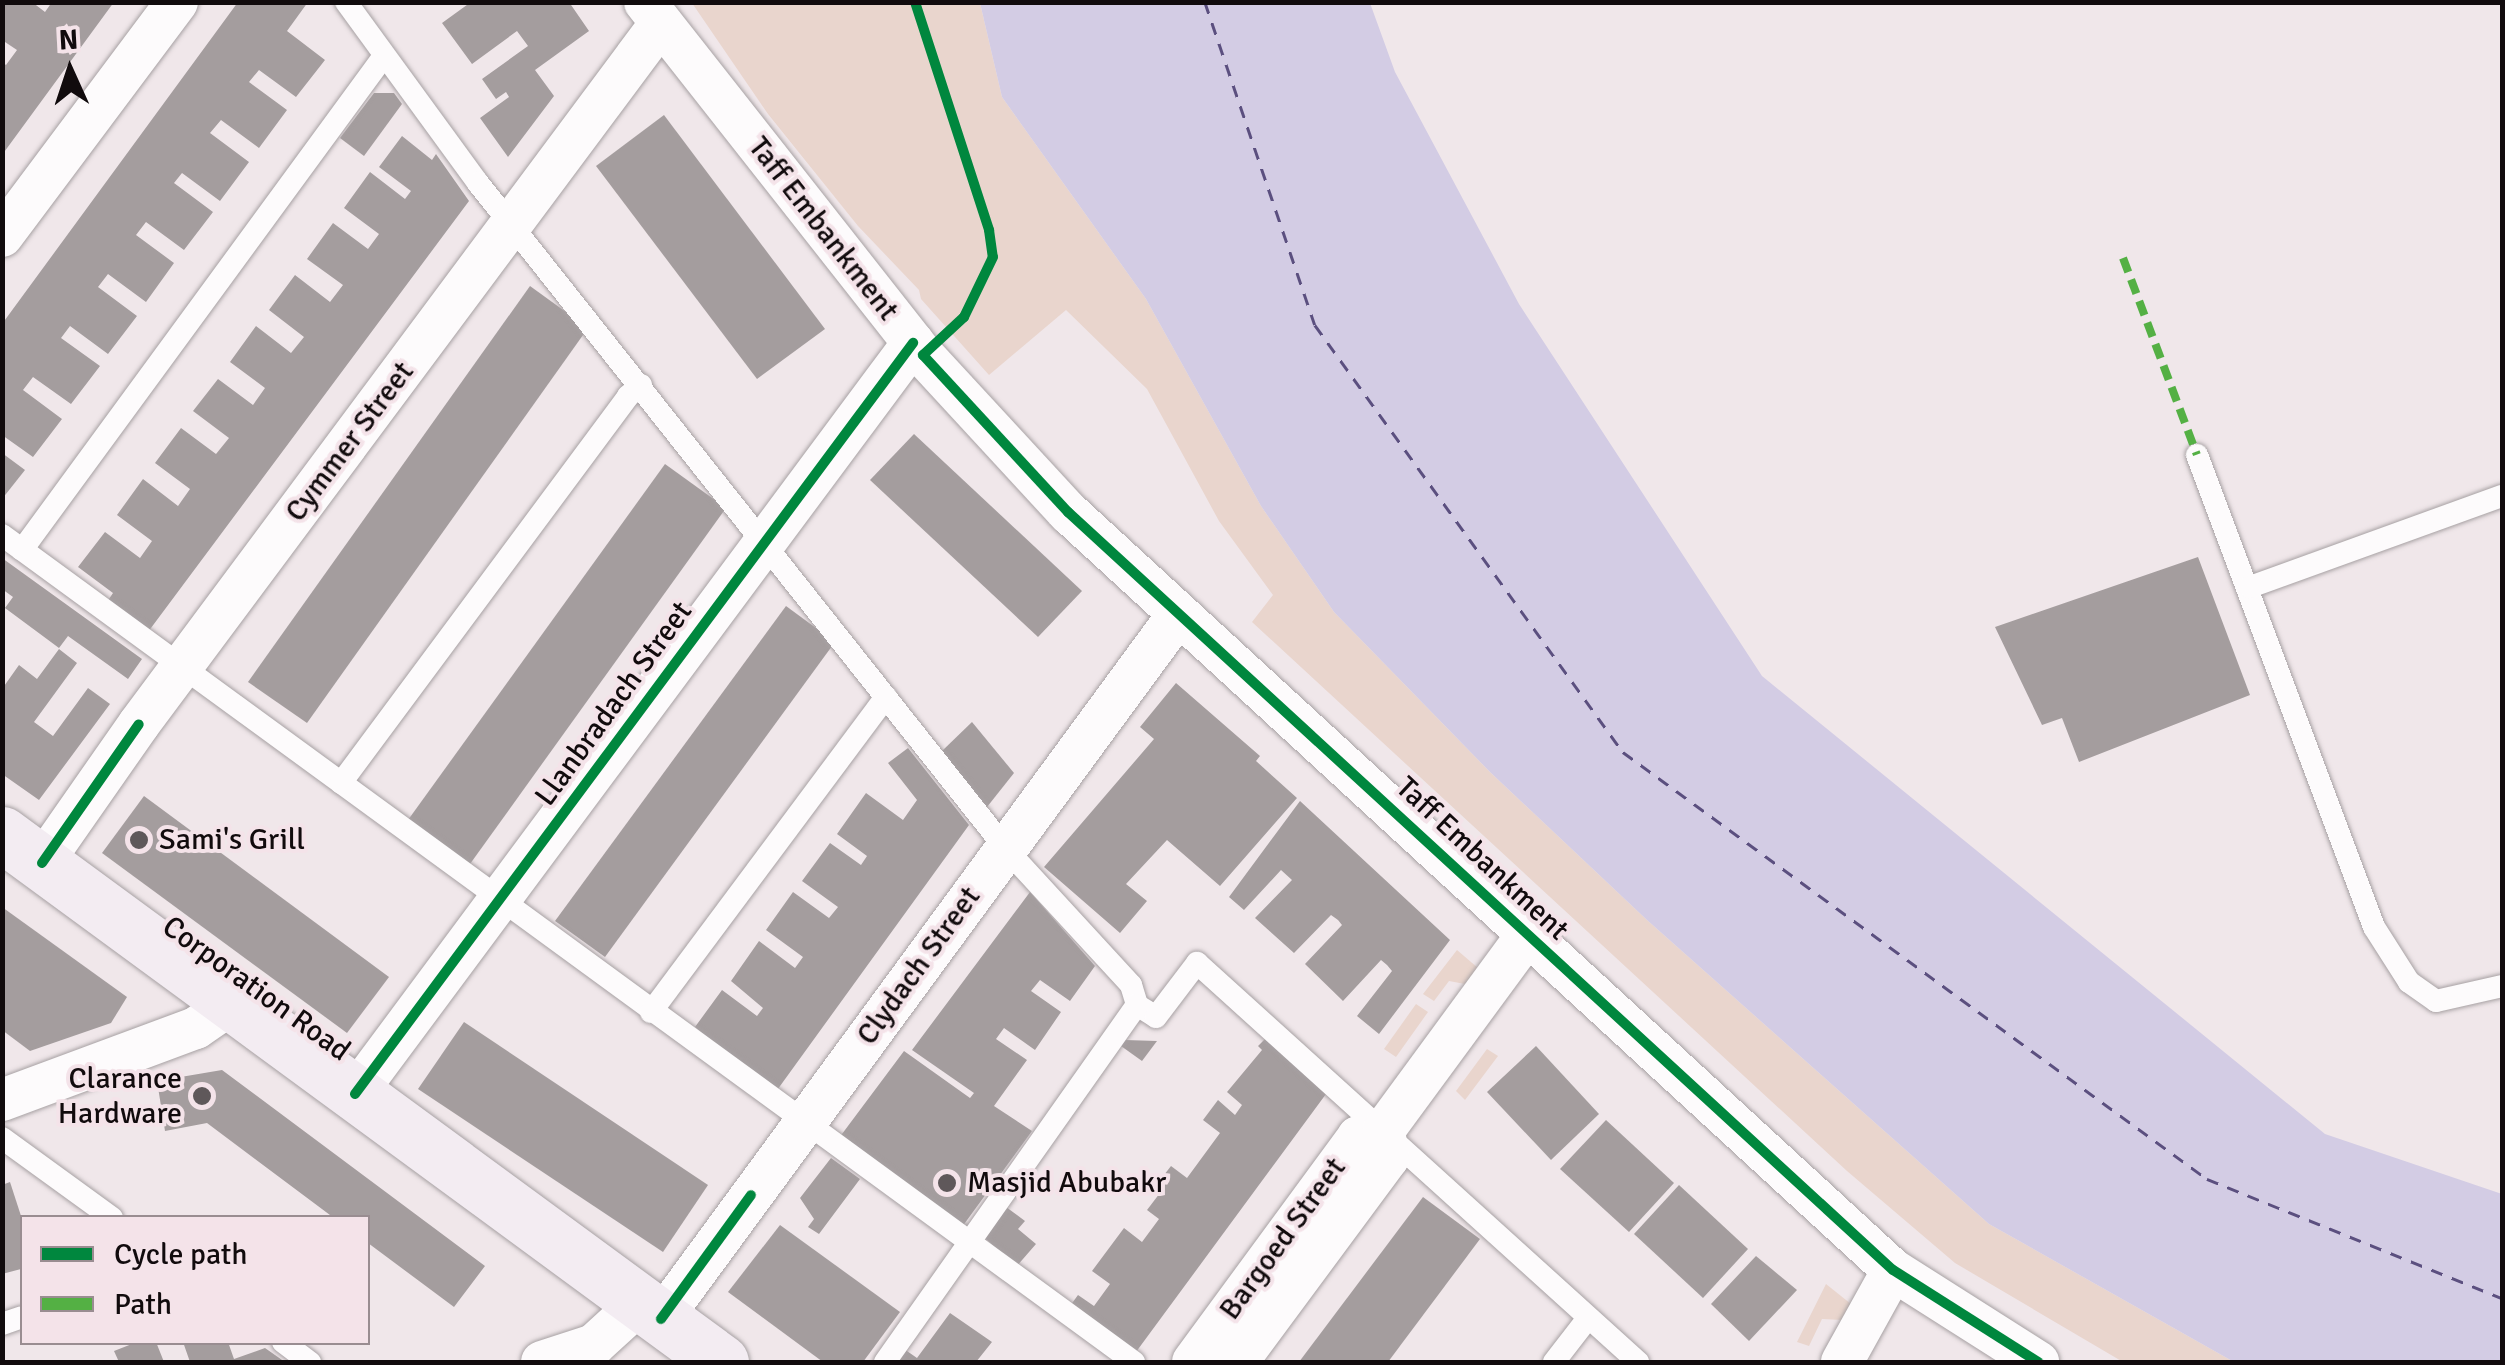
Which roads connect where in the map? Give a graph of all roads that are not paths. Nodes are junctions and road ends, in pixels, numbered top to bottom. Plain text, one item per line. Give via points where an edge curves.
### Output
1 (176, 2) edge
2 (346, 2) edge
3 (653, 13) edge
4 (384, 56) junction
5 (511, 225) junction
6 (2, 236) edge
7 (913, 343) junction
8 (641, 385) junction
9 (2197, 455) dead end
10 (2502, 496) edge
11 (2, 535) edge
12 (764, 542) junction
13 (22, 550) junction
14 (2250, 587) junction
15 (1178, 615) junction
16 (181, 669) junction
17 (886, 697) junction
18 (341, 783) junction
19 (22, 849) edge
20 (1006, 849) junction
21 (502, 902) junction
22 (1527, 935) junction
23 (2502, 986) edge
24 (232, 1003) junction
25 (1138, 1004) junction
26 (651, 1012) junction
27 (355, 1094) junction
28 (2, 1100) edge
29 (803, 1124) junction
30 (1384, 1130) junction
31 (2, 1138) edge
32 (108, 1215) edge
33 (968, 1245) junction
34 (1893, 1270) junction
35 (651, 1311) junction
36 (1588, 1318) junction
37 (286, 1345) edge
38 (310, 1362) edge
39 (542, 1362) edge
40 (721, 1362) edge
41 (885, 1362) edge
42 (1134, 1362) edge
43 (1193, 1362) edge
44 (1237, 1362) edge
45 (1554, 1362) edge
46 (1638, 1362) edge
47 (1842, 1362) edge
48 (2038, 1362) edge

1 - 6 street
2 - 4 lane
3 - 5 street, Cymmer Street
3 - 7 street, Taff Embankment
4 - 5 lane
4 - 13 lane
5 - 8 lane
5 - 16 street, Cymmer Street
7 - 12 street, Llanbradach Street
7 - 15 street, Taff Embankment via 1068,512
8 - 12 lane
8 - 18 lane
9 - 14 lane
10 - 14 lane
11 - 13 lane
12 - 17 lane
12 - 21 street, Llanbradach Street
13 - 16 lane
14 - 23 lane via 2374,926 2408,982 2436,1001
15 - 20 street, Clydach Street
15 - 22 street, Taff Embankment
16 - 18 lane
16 - 19 street, Cymmer Street
17 - 20 lane
17 - 26 lane
18 - 21 lane
19 - 24 main road, Corporation Road
20 - 25 lane via 1132,985
20 - 29 street, Clydach Street
21 - 26 lane
21 - 27 street, Llanbradach Street
22 - 30 street, Bargoed Street
22 - 34 street, Taff Embankment
24 - 27 main road, Corporation Road
24 - 28 street via 196,1028
25 - 30 lane via 1156,1017 1197,964
25 - 33 lane
26 - 29 lane
27 - 35 main road, Corporation Road
29 - 33 lane
29 - 35 street, Clydach Street
30 - 36 lane
30 - 43 street, Bargoed Street via 1358,1136
30 - 44 street, Bargoed Street via 1388,1158
31 - 32 lane
33 - 41 lane
33 - 42 lane
34 - 47 street
34 - 48 street, Taff Embankment
35 - 39 street, Clydach Street via 594,1345
35 - 40 main road, Corporation Road
36 - 45 lane
36 - 46 lane
37 - 38 lane

